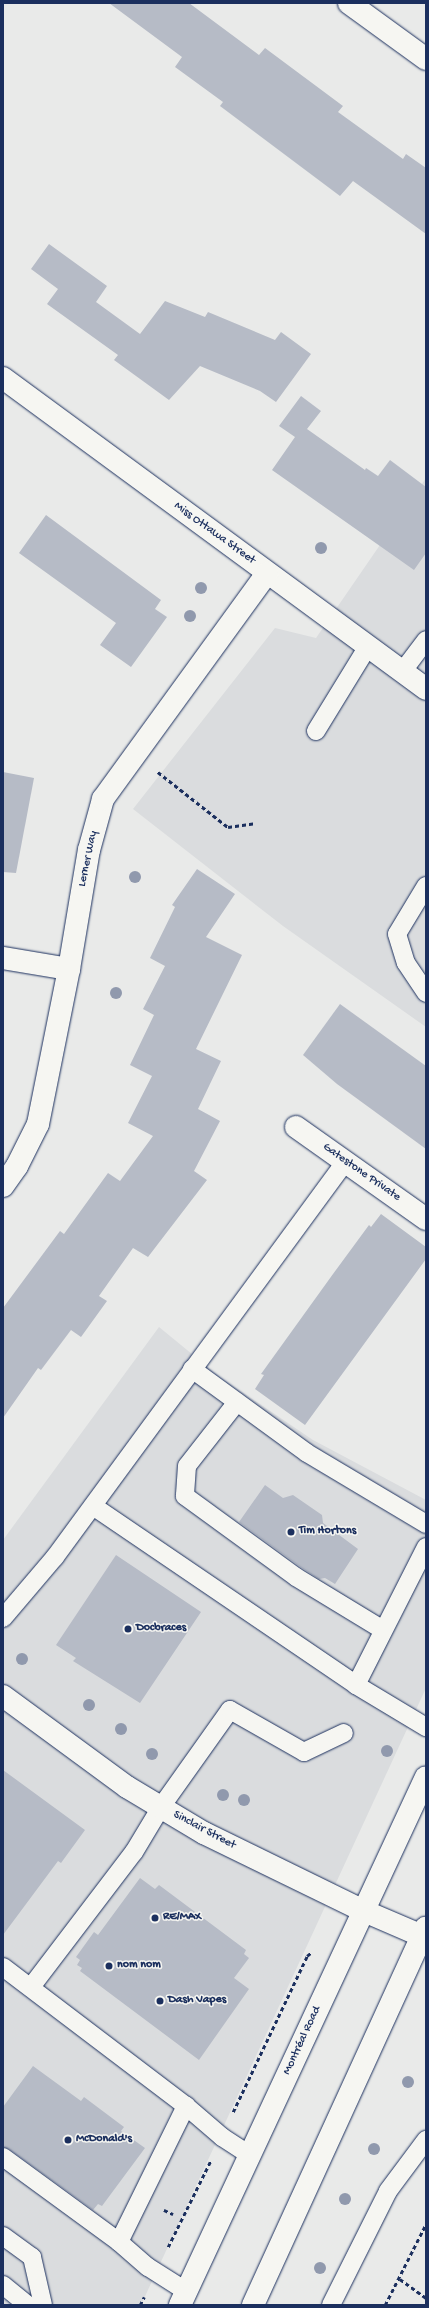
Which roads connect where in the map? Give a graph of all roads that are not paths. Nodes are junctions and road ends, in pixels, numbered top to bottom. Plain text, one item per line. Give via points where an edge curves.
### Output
1 (349, 3) edge
2 (426, 59) edge
3 (3, 378) edge
4 (267, 573) junction
5 (426, 640) edge
6 (368, 646) junction
7 (402, 672) junction
8 (426, 689) edge
9 (316, 731) dead end
10 (426, 886) edge
11 (3, 958) edge
12 (69, 969) junction
13 (426, 993) edge
14 (296, 1127) dead end
15 (346, 1161) junction
16 (3, 1186) edge
17 (426, 1219) edge
18 (192, 1369) junction
19 (237, 1402) junction
20 (93, 1506) junction
21 (426, 1524) edge
22 (426, 1547) edge
23 (3, 1618) edge
24 (384, 1630) junction
25 (356, 1685) junction
26 (3, 1696) edge
27 (426, 1727) edge
28 (344, 1733) dead end
29 (426, 1777) edge
30 (161, 1807) junction
31 (364, 1911) junction
32 (425, 1934) edge
33 (3, 1967) edge
34 (31, 1987) junction
35 (186, 2106) junction
36 (426, 2140) edge
37 (250, 2155) junction
38 (3, 2157) edge
39 (3, 2236) edge
40 (119, 2242) junction
41 (3, 2286) edge
42 (183, 2298) edge
43 (28, 2305) edge
44 (43, 2305) edge
45 (253, 2305) edge
46 (331, 2305) edge

1 - 2 street
3 - 4 street, Miss Ottawa Street
4 - 6 street, Miss Ottawa Street
4 - 12 street, Lerner Way via 104,800 88,850
5 - 7 lane
6 - 7 street, Miss Ottawa Street
6 - 9 lane
7 - 8 street, Miss Ottawa Street
10 - 13 lane via 397,934 406,963
11 - 12 street
12 - 16 street, Lerner Way via 38,1124 17,1166
14 - 15 street, Gatestone Private
15 - 17 street, Gatestone Private
15 - 18 lane
18 - 19 lane
18 - 20 lane
19 - 21 lane via 306,1453
19 - 24 lane via 187,1466 185,1496 296,1577
20 - 23 lane via 55,1557
20 - 25 lane
22 - 24 lane
24 - 25 lane
25 - 27 lane
26 - 30 street, Sinclair Street via 128,1787
28 - 30 lane via 304,1752 230,1710
29 - 31 street, Montréal Road
30 - 31 street, Sinclair Street via 204,1833
30 - 34 lane via 134,1852
31 - 32 street, Sinclair Street
31 - 37 street, Montréal Road
32 - 45 street
33 - 34 lane
34 - 35 lane
35 - 37 lane via 222,2138
35 - 40 lane
36 - 46 lane via 388,2191
37 - 42 street, Montréal Road
38 - 40 lane
39 - 44 lane via 32,2257
40 - 42 lane
41 - 43 lane

